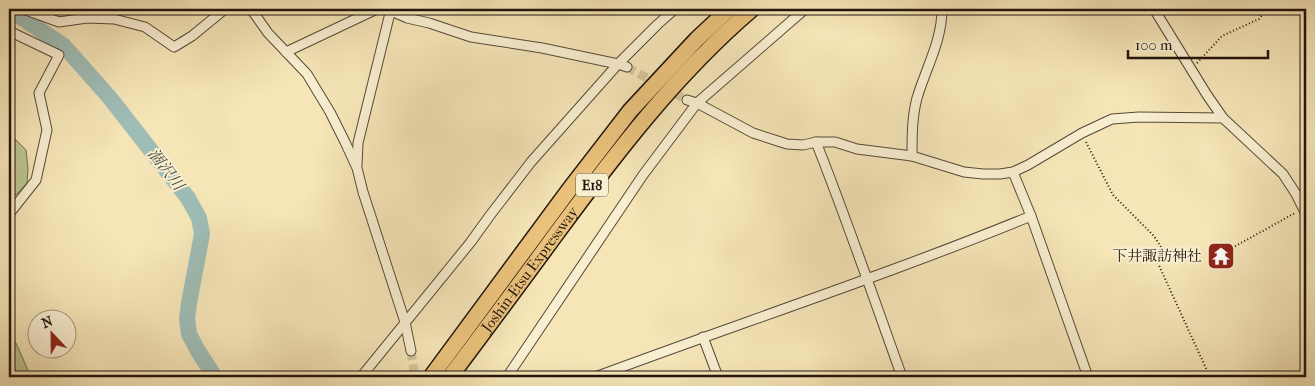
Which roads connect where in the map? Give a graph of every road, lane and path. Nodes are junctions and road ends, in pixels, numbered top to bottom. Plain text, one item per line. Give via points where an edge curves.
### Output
1 (23, 9) edge
2 (81, 9) edge
3 (225, 9) edge
4 (251, 9) edge
5 (378, 9) edge
6 (675, 9) edge
7 (729, 9) edge
8 (752, 9) edge
9 (805, 9) edge
10 (942, 9) edge
11 (1154, 9) edge
12 (1266, 9) edge
13 (390, 13) edge
14 (88, 18) junction
15 (9, 31) edge
16 (286, 52) junction
17 (618, 64) junction
18 (627, 67) tunnel mouth
19 (1191, 70) junction
20 (687, 100) tunnel mouth
21 (697, 103) junction
22 (1223, 118) junction
23 (1082, 133) junction
24 (816, 142) junction
25 (912, 156) junction
26 (357, 168) junction
27 (1013, 172) junction
28 (1305, 211) edge
29 (9, 214) edge
30 (1031, 216) junction
31 (1232, 248) dead end
32 (866, 279) junction
33 (405, 322) junction
34 (704, 337) junction
35 (411, 351) tunnel mouth
36 (360, 377) edge
37 (431, 377) edge
38 (450, 377) edge
39 (507, 377) edge
40 (595, 377) edge
41 (718, 377) edge
42 (902, 377) edge
43 (1088, 377) edge
44 (1210, 377) edge

1 - 14 street via 59,22
2 - 14 street
3 - 14 street via 174,47 145,27 114,19
4 - 16 street
5 - 13 street
5 - 16 street
6 - 17 street
7 - 37 highway, Joshin-Etsu Expressway / E18 via 664,73 604,143
8 - 38 highway, Joshin-Etsu Expressway / E18 via 711,46 647,117
9 - 21 street
10 - 25 street via 937,44 914,112
11 - 19 street
12 - 19 path via 1259,19 1222,36
13 - 17 street via 471,37
13 - 26 street via 358,143
15 - 29 street via 59,56 39,93 47,130 36,180
16 - 26 street via 306,74 330,112
17 - 18 street
17 - 33 street via 531,162
19 - 22 street
20 - 21 street
21 - 24 street via 752,133 778,142 803,145
21 - 39 street via 643,175
22 - 23 street via 1112,119
22 - 28 street via 1283,174
23 - 27 street
23 - 44 path via 1113,195 1161,247 1157,261
24 - 25 street via 835,142 857,149
24 - 32 street
25 - 27 street via 964,172
26 - 33 street
27 - 30 street
28 - 31 path
30 - 32 street
30 - 43 street
32 - 34 street
32 - 42 street
33 - 35 street
33 - 36 street
34 - 40 street
34 - 41 street

